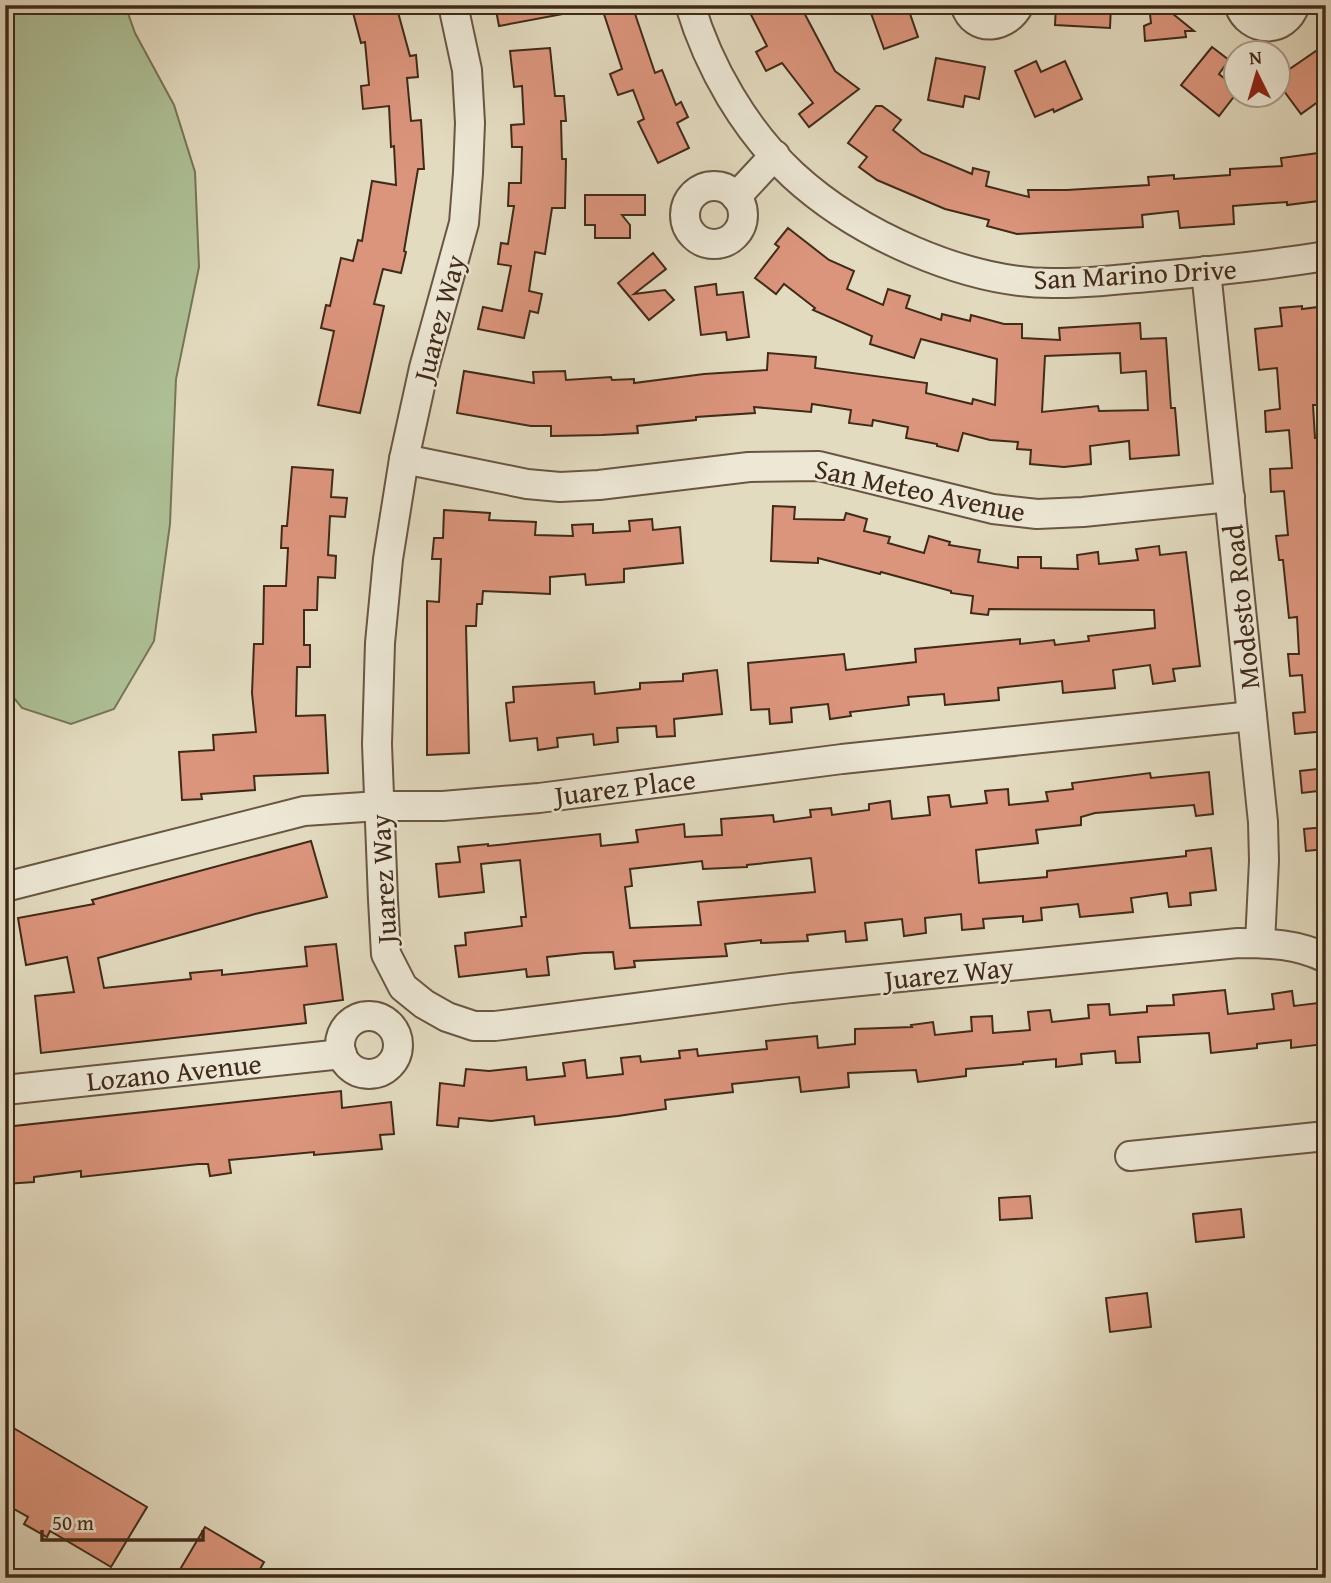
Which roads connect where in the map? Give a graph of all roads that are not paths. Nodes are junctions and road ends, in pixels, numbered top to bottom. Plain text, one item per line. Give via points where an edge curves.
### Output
1 (453, 5) edge
2 (690, 5) edge
3 (965, 5) edge
4 (1019, 5) edge
5 (1239, 5) edge
6 (1295, 5) edge
7 (775, 155) junction
8 (736, 197) dead end
9 (1326, 256) edge
10 (1206, 271) junction
11 (404, 459) junction
12 (1230, 497) junction
13 (1252, 716) junction
14 (379, 806) junction
15 (5, 887) edge
16 (1260, 943) junction
17 (1326, 958) edge
18 (342, 1054) dead end
19 (5, 1071) edge
20 (6, 1090) edge
21 (1326, 1136) edge
22 (1130, 1156) dead end

1 - 11 street, Juarez Way via 467,70 470,123 464,223
2 - 7 street, San Marino Drive via 730,96
3 - 4 street via 976,21 988,25 1011,18
5 - 6 street via 1245,18 1263,27 1280,24
7 - 8 street
7 - 10 street, San Marino Drive via 793,175 860,224 911,250 969,271 1051,284
9 - 10 street, San Marino Drive
10 - 12 street, Modesto Road
11 - 12 street, San Meteo Avenue via 560,487 749,467 819,466 993,509 1037,514
11 - 14 street, Juarez Way via 387,559 380,643
12 - 13 street, Modesto Road
13 - 14 street, Juarez Place via 842,759 539,797 443,806
13 - 16 street, Modesto Road via 1265,861
14 - 15 street, Juarez Place via 304,811
14 - 16 street, Juarez Way via 386,954 403,986 424,1004 474,1026 791,988
16 - 17 street, Juarez Way via 1306,948
18 - 20 street, Lozano Avenue
19 - 20 street
21 - 22 street

